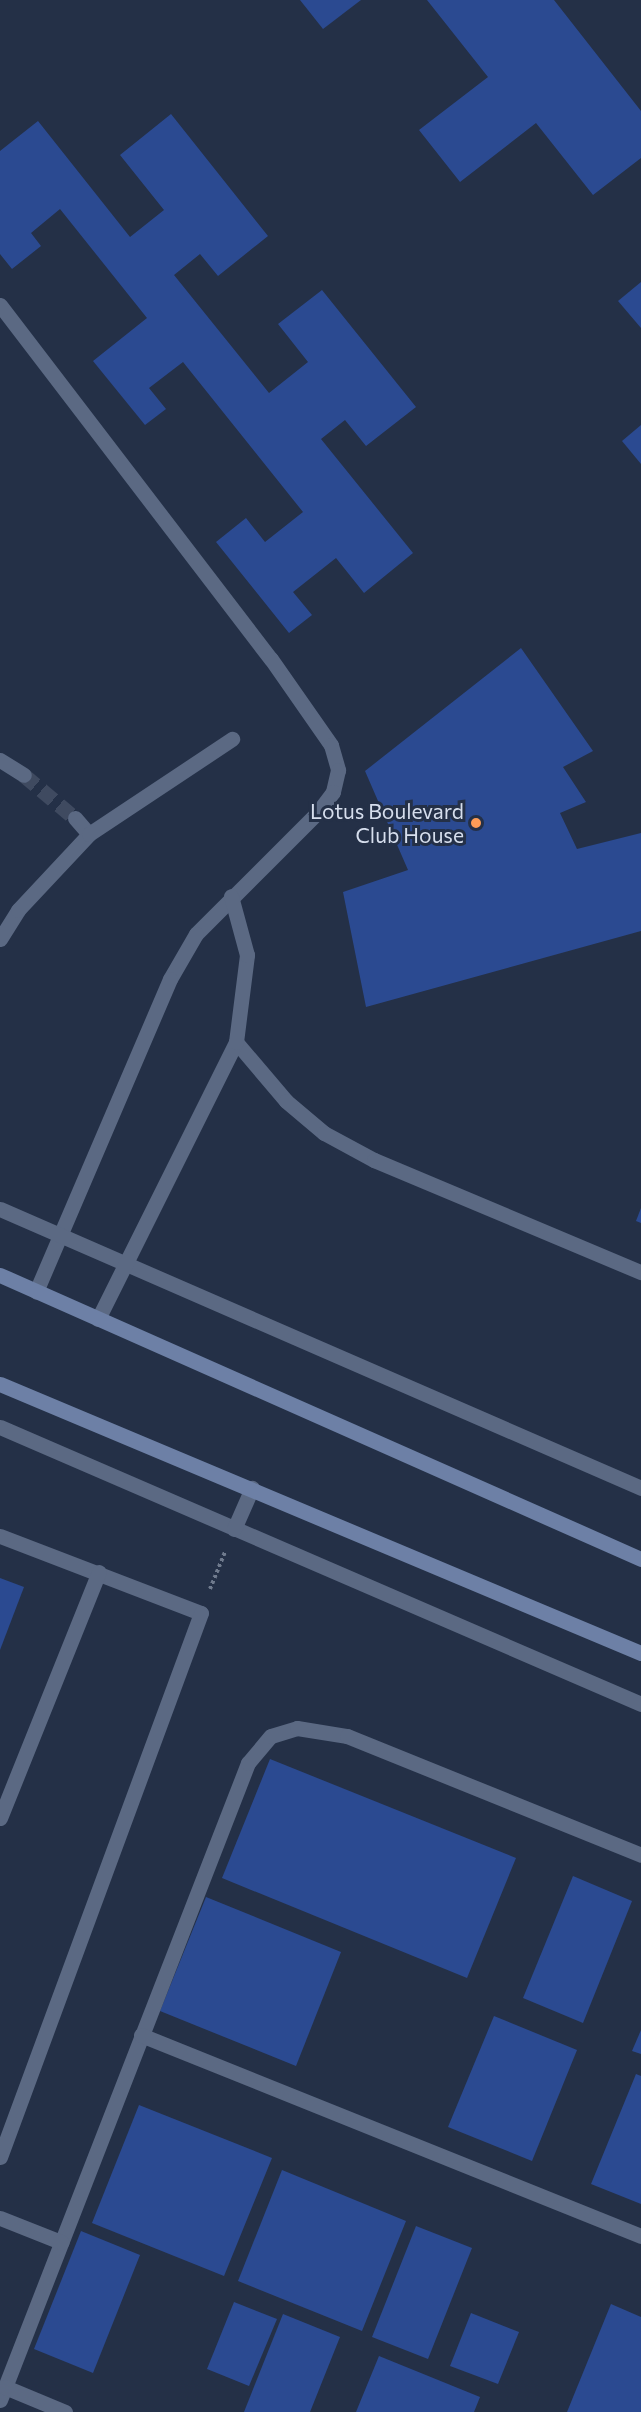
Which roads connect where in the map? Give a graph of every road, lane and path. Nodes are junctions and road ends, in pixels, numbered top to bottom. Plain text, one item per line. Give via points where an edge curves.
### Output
1 (0, 304) edge
2 (232, 739) dead end
3 (0, 760) edge
4 (24, 775) tunnel mouth
5 (75, 818) tunnel mouth
6 (89, 834) junction
7 (231, 896) junction
8 (0, 939) edge
9 (237, 1041) junction
10 (0, 1209) edge
11 (60, 1237) junction
12 (123, 1264) junction
13 (641, 1272) edge
14 (0, 1275) edge
15 (36, 1292) junction
16 (98, 1318) junction
17 (0, 1384) edge
18 (0, 1427) edge
19 (252, 1488) junction
20 (641, 1488) edge
21 (234, 1528) junction
22 (0, 1536) edge
23 (641, 1559) edge
24 (99, 1572) junction
25 (201, 1613) junction
26 (641, 1653) edge
27 (641, 1704) edge
28 (0, 1818) edge
29 (641, 1855) edge
30 (141, 2035) junction
31 (0, 2157) edge
32 (0, 2218) edge
33 (641, 2236) edge
34 (61, 2242) junction
35 (3, 2393) edge
36 (64, 2412) edge

1 - 7 street via 331,745 338,770 333,792
2 - 6 street
3 - 4 street
5 - 6 street
6 - 8 street via 18,910
7 - 9 street via 247,955
7 - 11 street via 196,934 170,979
9 - 12 street
9 - 13 street via 286,1101 324,1133 374,1160
10 - 11 street
11 - 12 street
11 - 15 street
12 - 16 street
12 - 20 street
14 - 15 street
15 - 16 street
16 - 23 street
17 - 19 street
18 - 21 street
19 - 21 street
19 - 26 street
21 - 25 path
21 - 27 street
22 - 24 street
24 - 25 street
24 - 28 street
25 - 31 street
29 - 30 street via 347,1736 297,1728 271,1736 248,1762
30 - 33 street
30 - 34 street
32 - 34 street
34 - 35 street
35 - 36 street

